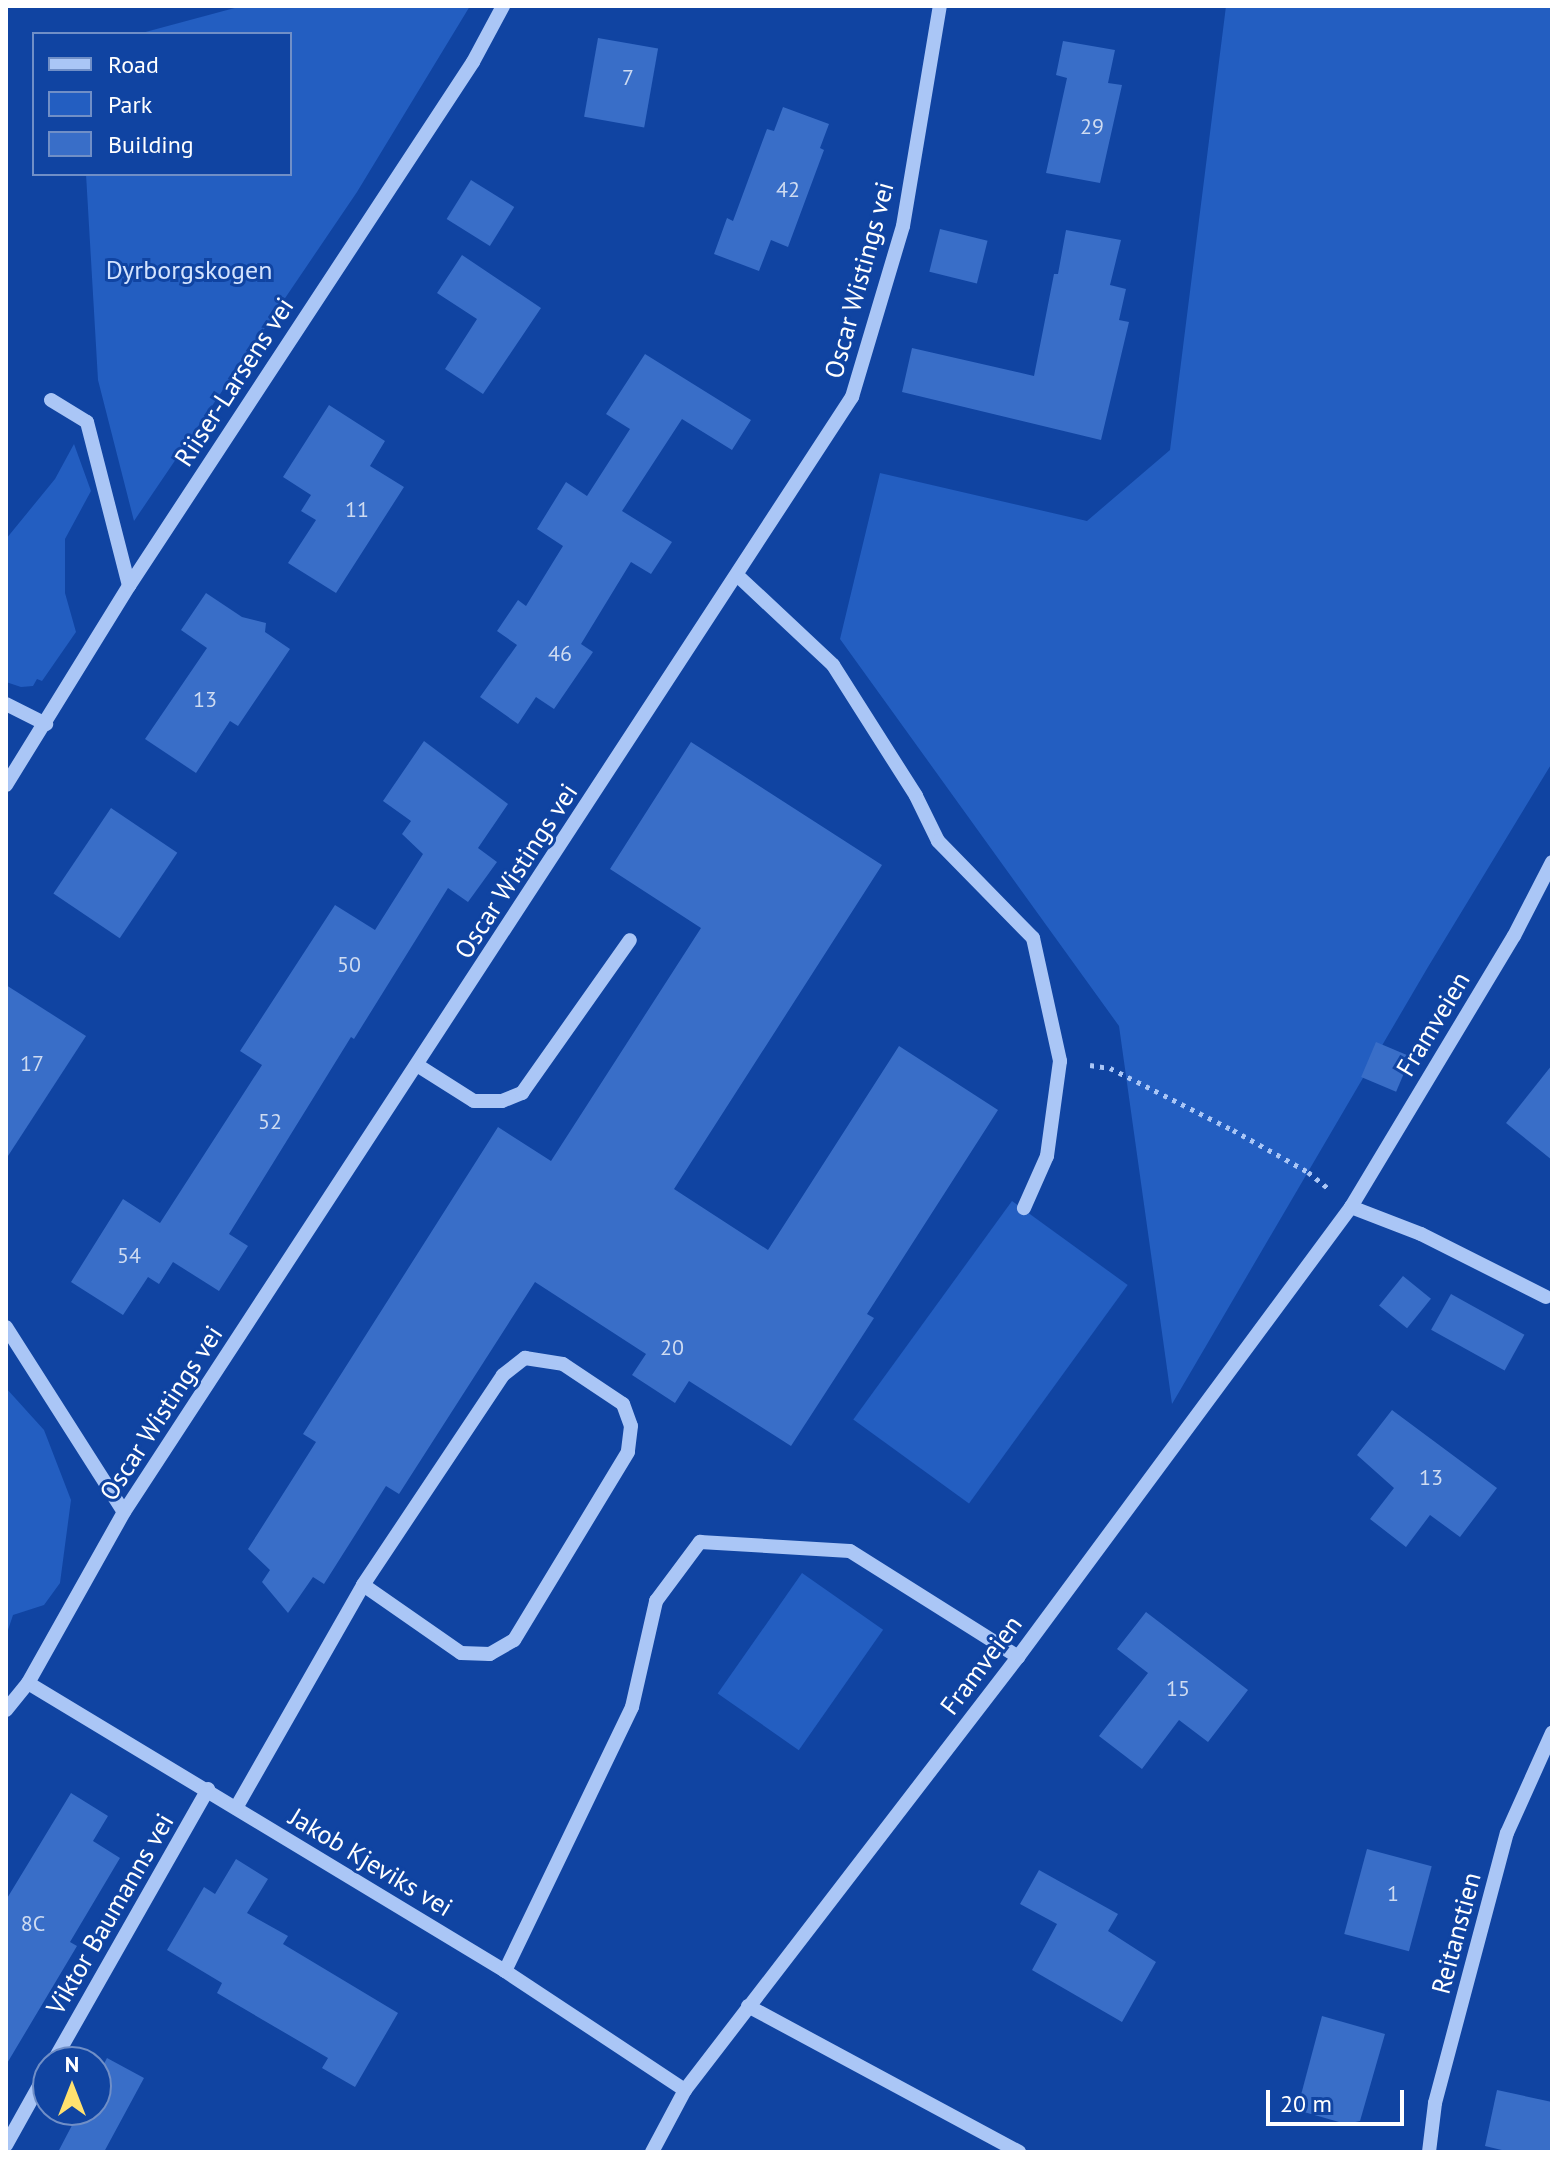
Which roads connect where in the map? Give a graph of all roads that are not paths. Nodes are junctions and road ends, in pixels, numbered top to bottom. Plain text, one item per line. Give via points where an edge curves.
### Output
1 (503, 6) edge
2 (940, 6) edge
3 (51, 400) dead end
4 (738, 576) junction
5 (129, 586) junction
6 (6, 704) edge
7 (46, 724) junction
8 (6, 785) edge
9 (1552, 862) edge
10 (630, 940) dead end
11 (417, 1065) junction
12 (1351, 1207) junction
13 (1024, 1208) dead end
14 (1546, 1297) dead end
15 (6, 1327) edge
16 (124, 1512) junction
17 (363, 1585) junction
18 (1018, 1657) junction
19 (28, 1683) junction
20 (6, 1710) edge
21 (1552, 1733) edge
22 (208, 1789) junction
23 (236, 1808) junction
24 (505, 1971) junction
25 (748, 2006) junction
26 (62, 2046) edge
27 (685, 2090) junction
28 (32, 2099) edge
29 (6, 2145) edge
30 (652, 2152) edge
31 (1019, 2152) edge
32 (1429, 2152) edge

1 - 5 street, Riiser-Larsens vei via 473,62
2 - 4 street, Oscar Wistings vei via 903,226 852,397
3 - 5 street via 87,422
4 - 11 street, Oscar Wistings vei
4 - 13 street via 833,665 916,796 938,841 1033,938 1060,1061 1047,1156
5 - 7 street, Riiser-Larsens vei
6 - 7 street
7 - 8 street, Riiser-Larsens vei
9 - 12 street, Framveien via 1514,936
10 - 11 street via 522,1093 502,1101 474,1101
11 - 16 street, Oscar Wistings vei
12 - 14 street via 1421,1234
12 - 18 street, Framveien
15 - 16 street
16 - 19 street, Oscar Wistings vei
17 - 17 street via 503,1375 525,1358 563,1364 623,1404 631,1426 628,1452 514,1640 490,1654 461,1653
17 - 23 street
18 - 24 street via 850,1551 700,1542 656,1601 632,1707
18 - 25 street, Framveien
19 - 20 street, Oscar Wistings vei
19 - 22 street, Jakob Kjeviks vei
21 - 32 street, Reitanstien via 1507,1833 1435,2103
22 - 23 street, Jakob Kjeviks vei
22 - 26 street, Viktor Baumanns vei
23 - 24 street, Jakob Kjeviks vei
24 - 27 street, Jakob Kjeviks vei
25 - 27 street, Framveien
25 - 31 street
27 - 30 street, Framveien
28 - 29 street

